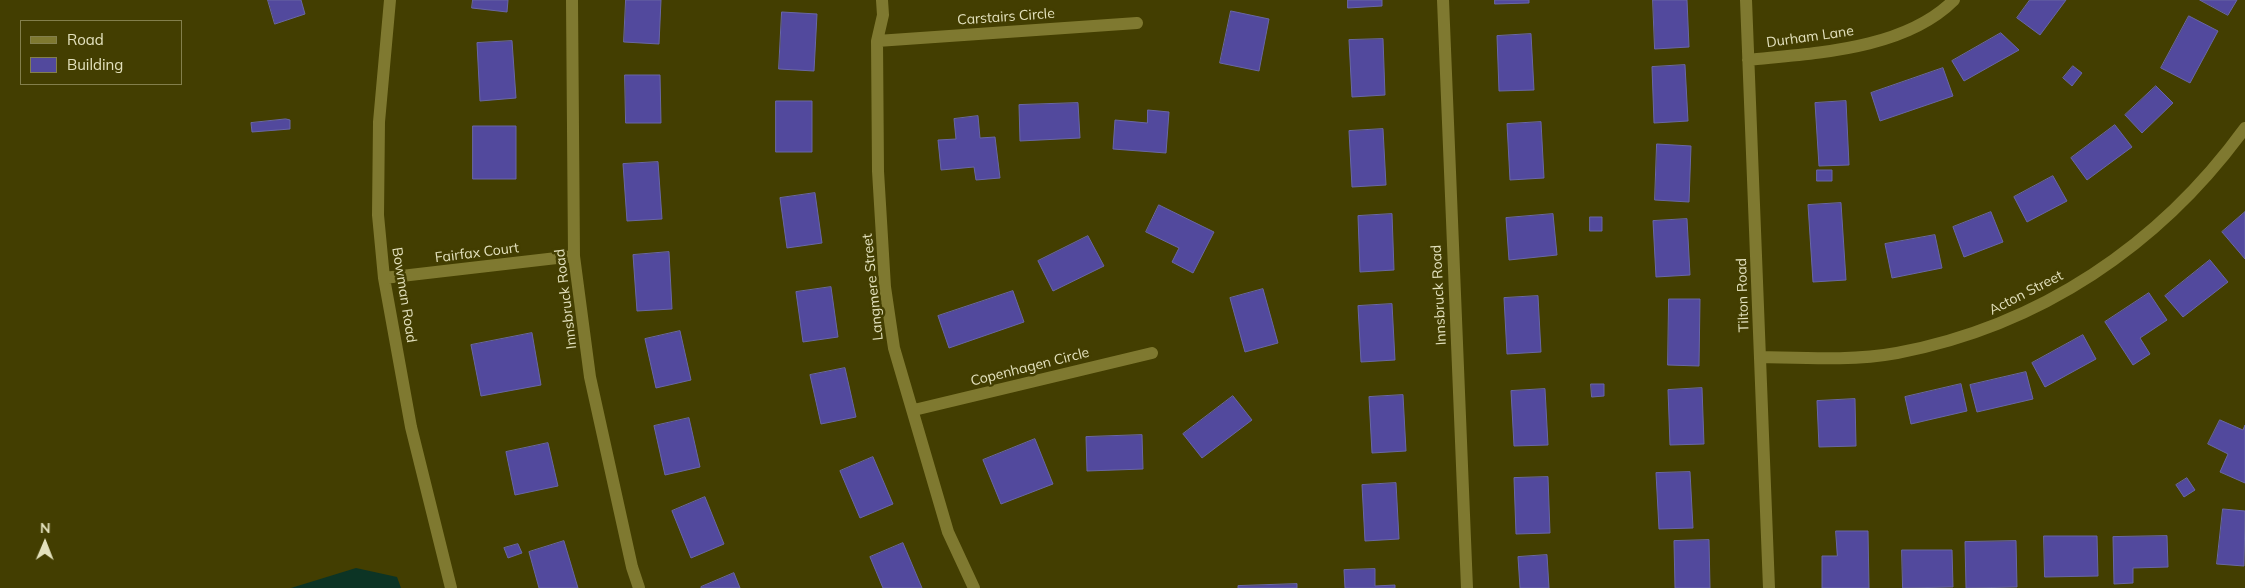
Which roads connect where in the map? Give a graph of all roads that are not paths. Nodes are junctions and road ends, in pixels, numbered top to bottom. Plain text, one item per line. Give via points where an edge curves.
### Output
1 (390, 0) edge
2 (572, 0) edge
3 (882, 0) edge
4 (1443, 0) edge
5 (1746, 0) edge
6 (1954, 0) edge
7 (1137, 23) dead end
8 (877, 41) junction
9 (1748, 60) junction
10 (2245, 128) edge
11 (574, 256) junction
12 (384, 278) junction
13 (1152, 353) dead end
14 (1761, 357) junction
15 (914, 410) junction
16 (451, 588) edge
17 (639, 588) edge
18 (974, 588) edge
19 (1467, 588) edge
20 (1768, 588) edge

1 - 12 street, Bowman Road via 379,122 378,215
2 - 11 street, Innsbruck Road
3 - 8 street, Langmere Street via 883,15
4 - 19 street, Innsbruck Road
5 - 9 street, Tilton Road
6 - 9 street, Durham Lane via 1945,9 1905,32 1846,50
7 - 8 street, Carstairs Circle
8 - 15 street, Langmere Street via 878,171 885,287 894,348
9 - 14 street, Tilton Road
10 - 14 street, Acton Street via 2185,201 2142,241 2060,294 1990,328 1896,353 1838,358
11 - 12 street, Fairfax Court
11 - 17 street, Innsbruck Road via 590,377
12 - 16 street, Bowman Road via 412,427
13 - 15 street, Copenhagen Circle
14 - 20 street, Tilton Road
15 - 18 street, Langmere Street via 948,532

